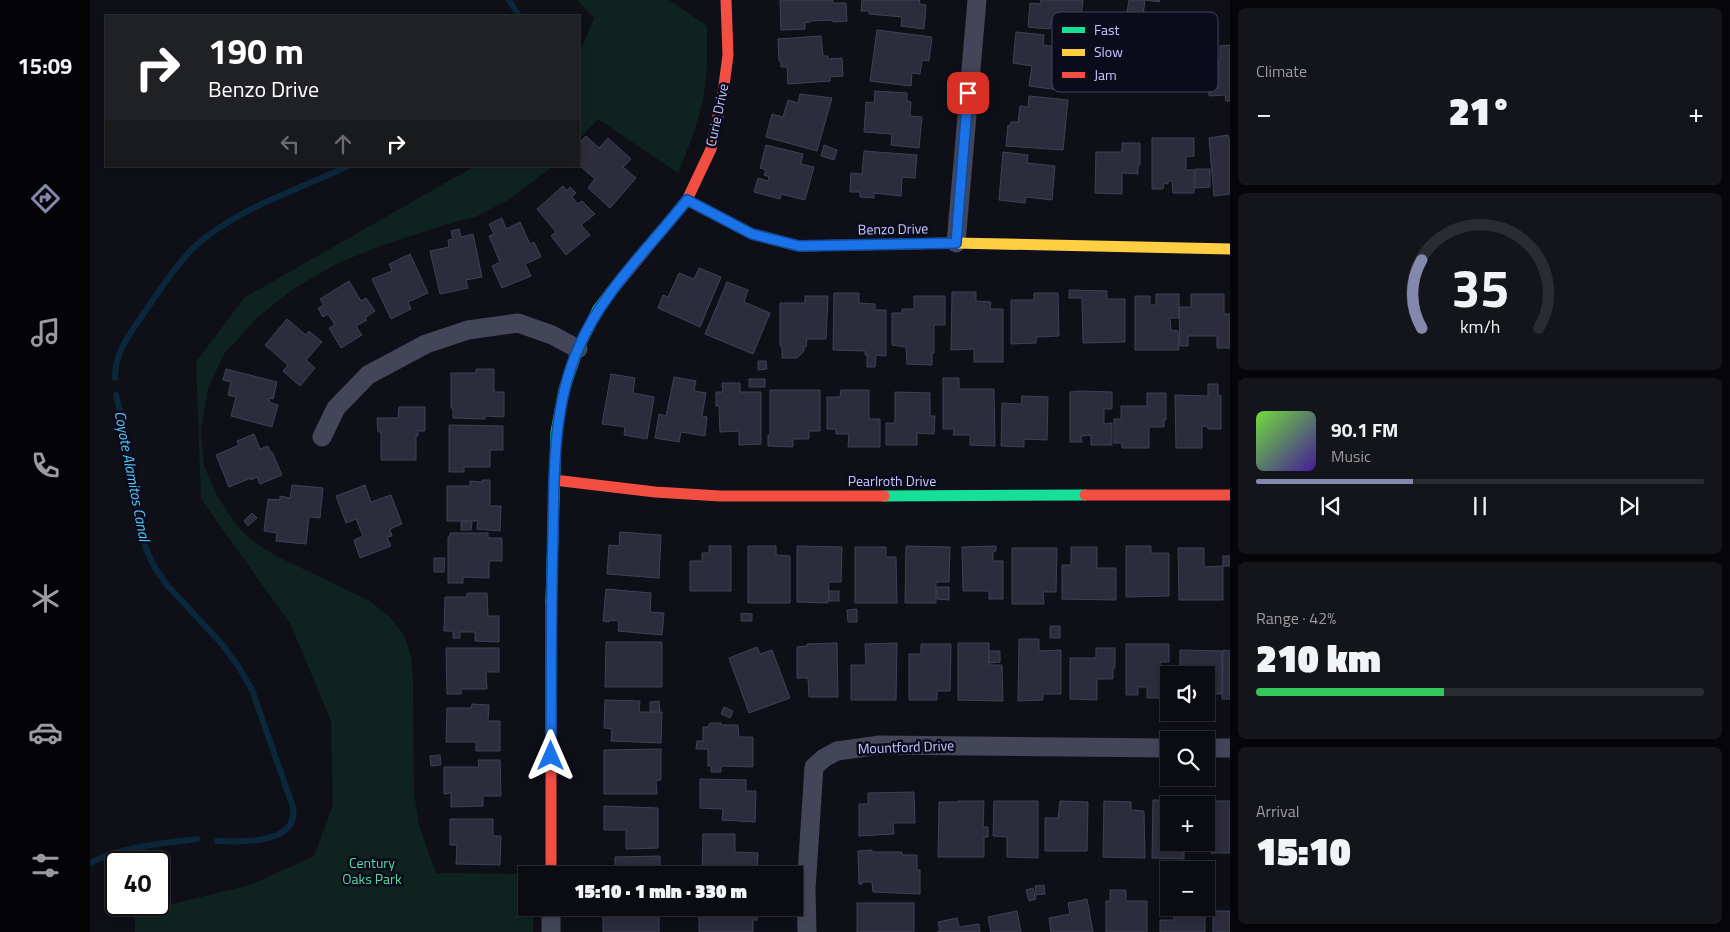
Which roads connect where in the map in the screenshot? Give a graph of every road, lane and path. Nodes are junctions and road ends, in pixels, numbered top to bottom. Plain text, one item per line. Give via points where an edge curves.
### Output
1 (726, 0) edge
2 (976, 0) edge
3 (687, 200) junction
4 (956, 243) junction
5 (1230, 249) edge
6 (578, 348) junction
7 (322, 437) dead end
8 (554, 480) junction
9 (1230, 495) edge
10 (1160, 748) edge
11 (1215, 748) edge
12 (1230, 748) edge
13 (551, 866) edge
14 (551, 916) edge
15 (551, 932) edge
16 (808, 932) edge

1 - 3 street, Curie Drive via 728,55 723,93 711,149
2 - 4 street
3 - 4 street, Benzo Drive via 752,234 799,246
3 - 6 street, Curie Drive via 598,309
4 - 5 street, Benzo Drive
6 - 7 street via 518,323 468,330 426,344 368,375 336,408
6 - 8 street, Curie Drive via 564,390 556,432
8 - 9 street, Pearlroth Drive via 720,496
8 - 13 street, Curie Drive
10 - 16 street, Mountford Drive via 880,745 837,751 814,767 806,889
11 - 12 street
14 - 15 street

